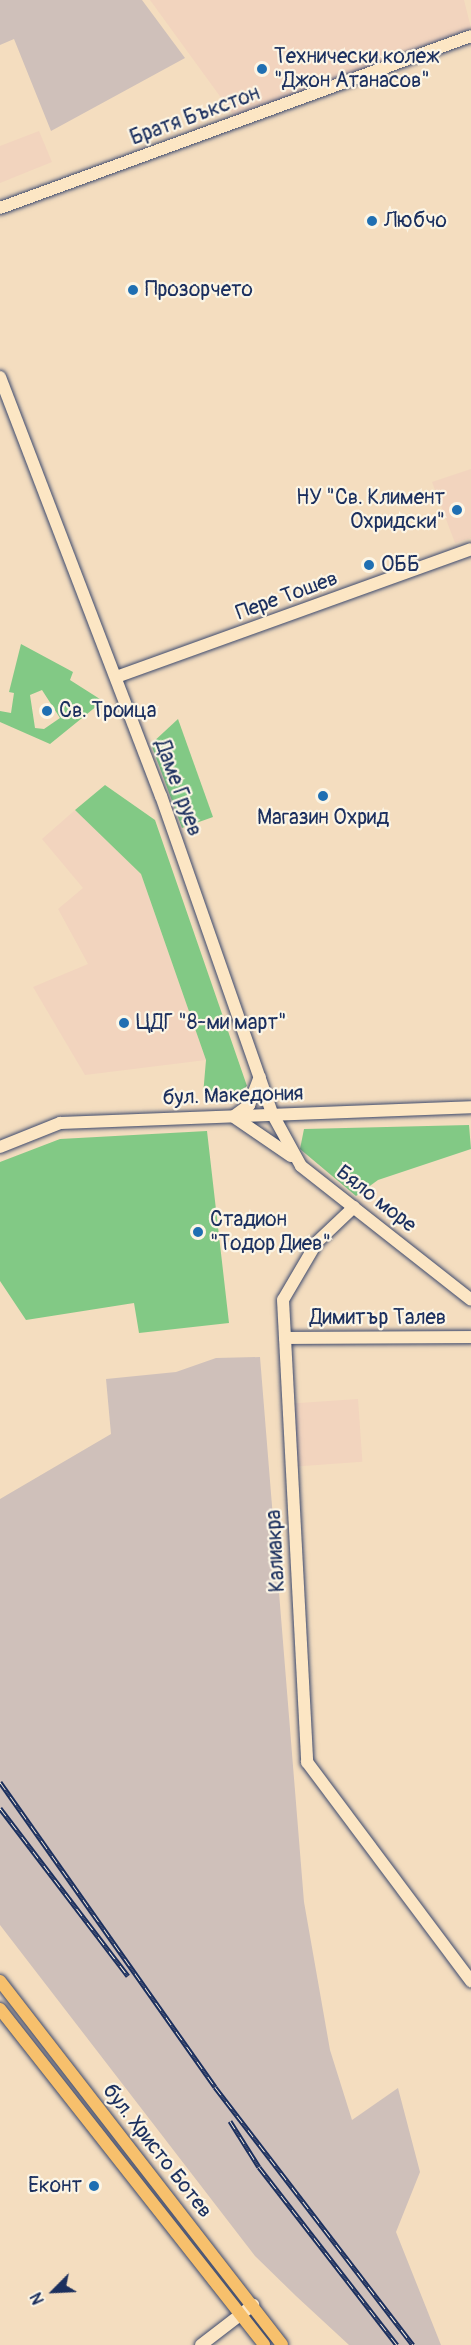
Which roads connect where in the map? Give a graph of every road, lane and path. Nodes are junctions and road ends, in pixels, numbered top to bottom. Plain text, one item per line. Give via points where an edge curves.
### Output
1 (471, 36) edge
2 (0, 208) edge
3 (0, 377) edge
4 (471, 549) edge
5 (116, 677) junction
6 (260, 1077) junction
7 (471, 1107) edge
8 (273, 1115) junction
9 (233, 1116) junction
10 (0, 1147) edge
11 (302, 1166) junction
12 (354, 1207) junction
13 (471, 1300) edge
14 (471, 1337) edge
15 (285, 1338) junction
16 (0, 1980) edge
17 (471, 1981) edge
18 (0, 2009) edge
19 (253, 2305) junction
20 (241, 2314) junction
21 (201, 2345) edge
22 (264, 2345) edge
23 (282, 2345) edge

1 - 2 street, Братя Бъкстон
3 - 5 street, Даме Груев
4 - 5 street, Пере Тошев
5 - 6 street, Даме Груев
6 - 8 street, Даме Груев
6 - 9 street via 249,1105
7 - 8 street, бул. Македония
8 - 9 street, бул. Македония
8 - 11 street, Бяло море
9 - 10 street, бул. Македония via 60,1123
9 - 11 street
11 - 12 street, Бяло море
12 - 13 street, Бяло море
12 - 15 street, Калиакра via 317,1242 283,1300
14 - 15 street, Димитър Талев
15 - 17 street, Калиакра via 307,1762
16 - 19 main road, бул. Христо Ботев
18 - 20 main road, бул. Христо Ботев
19 - 20 street
19 - 23 main road, бул. Христо Ботев
20 - 21 street
20 - 22 main road, бул. Христо Ботев

